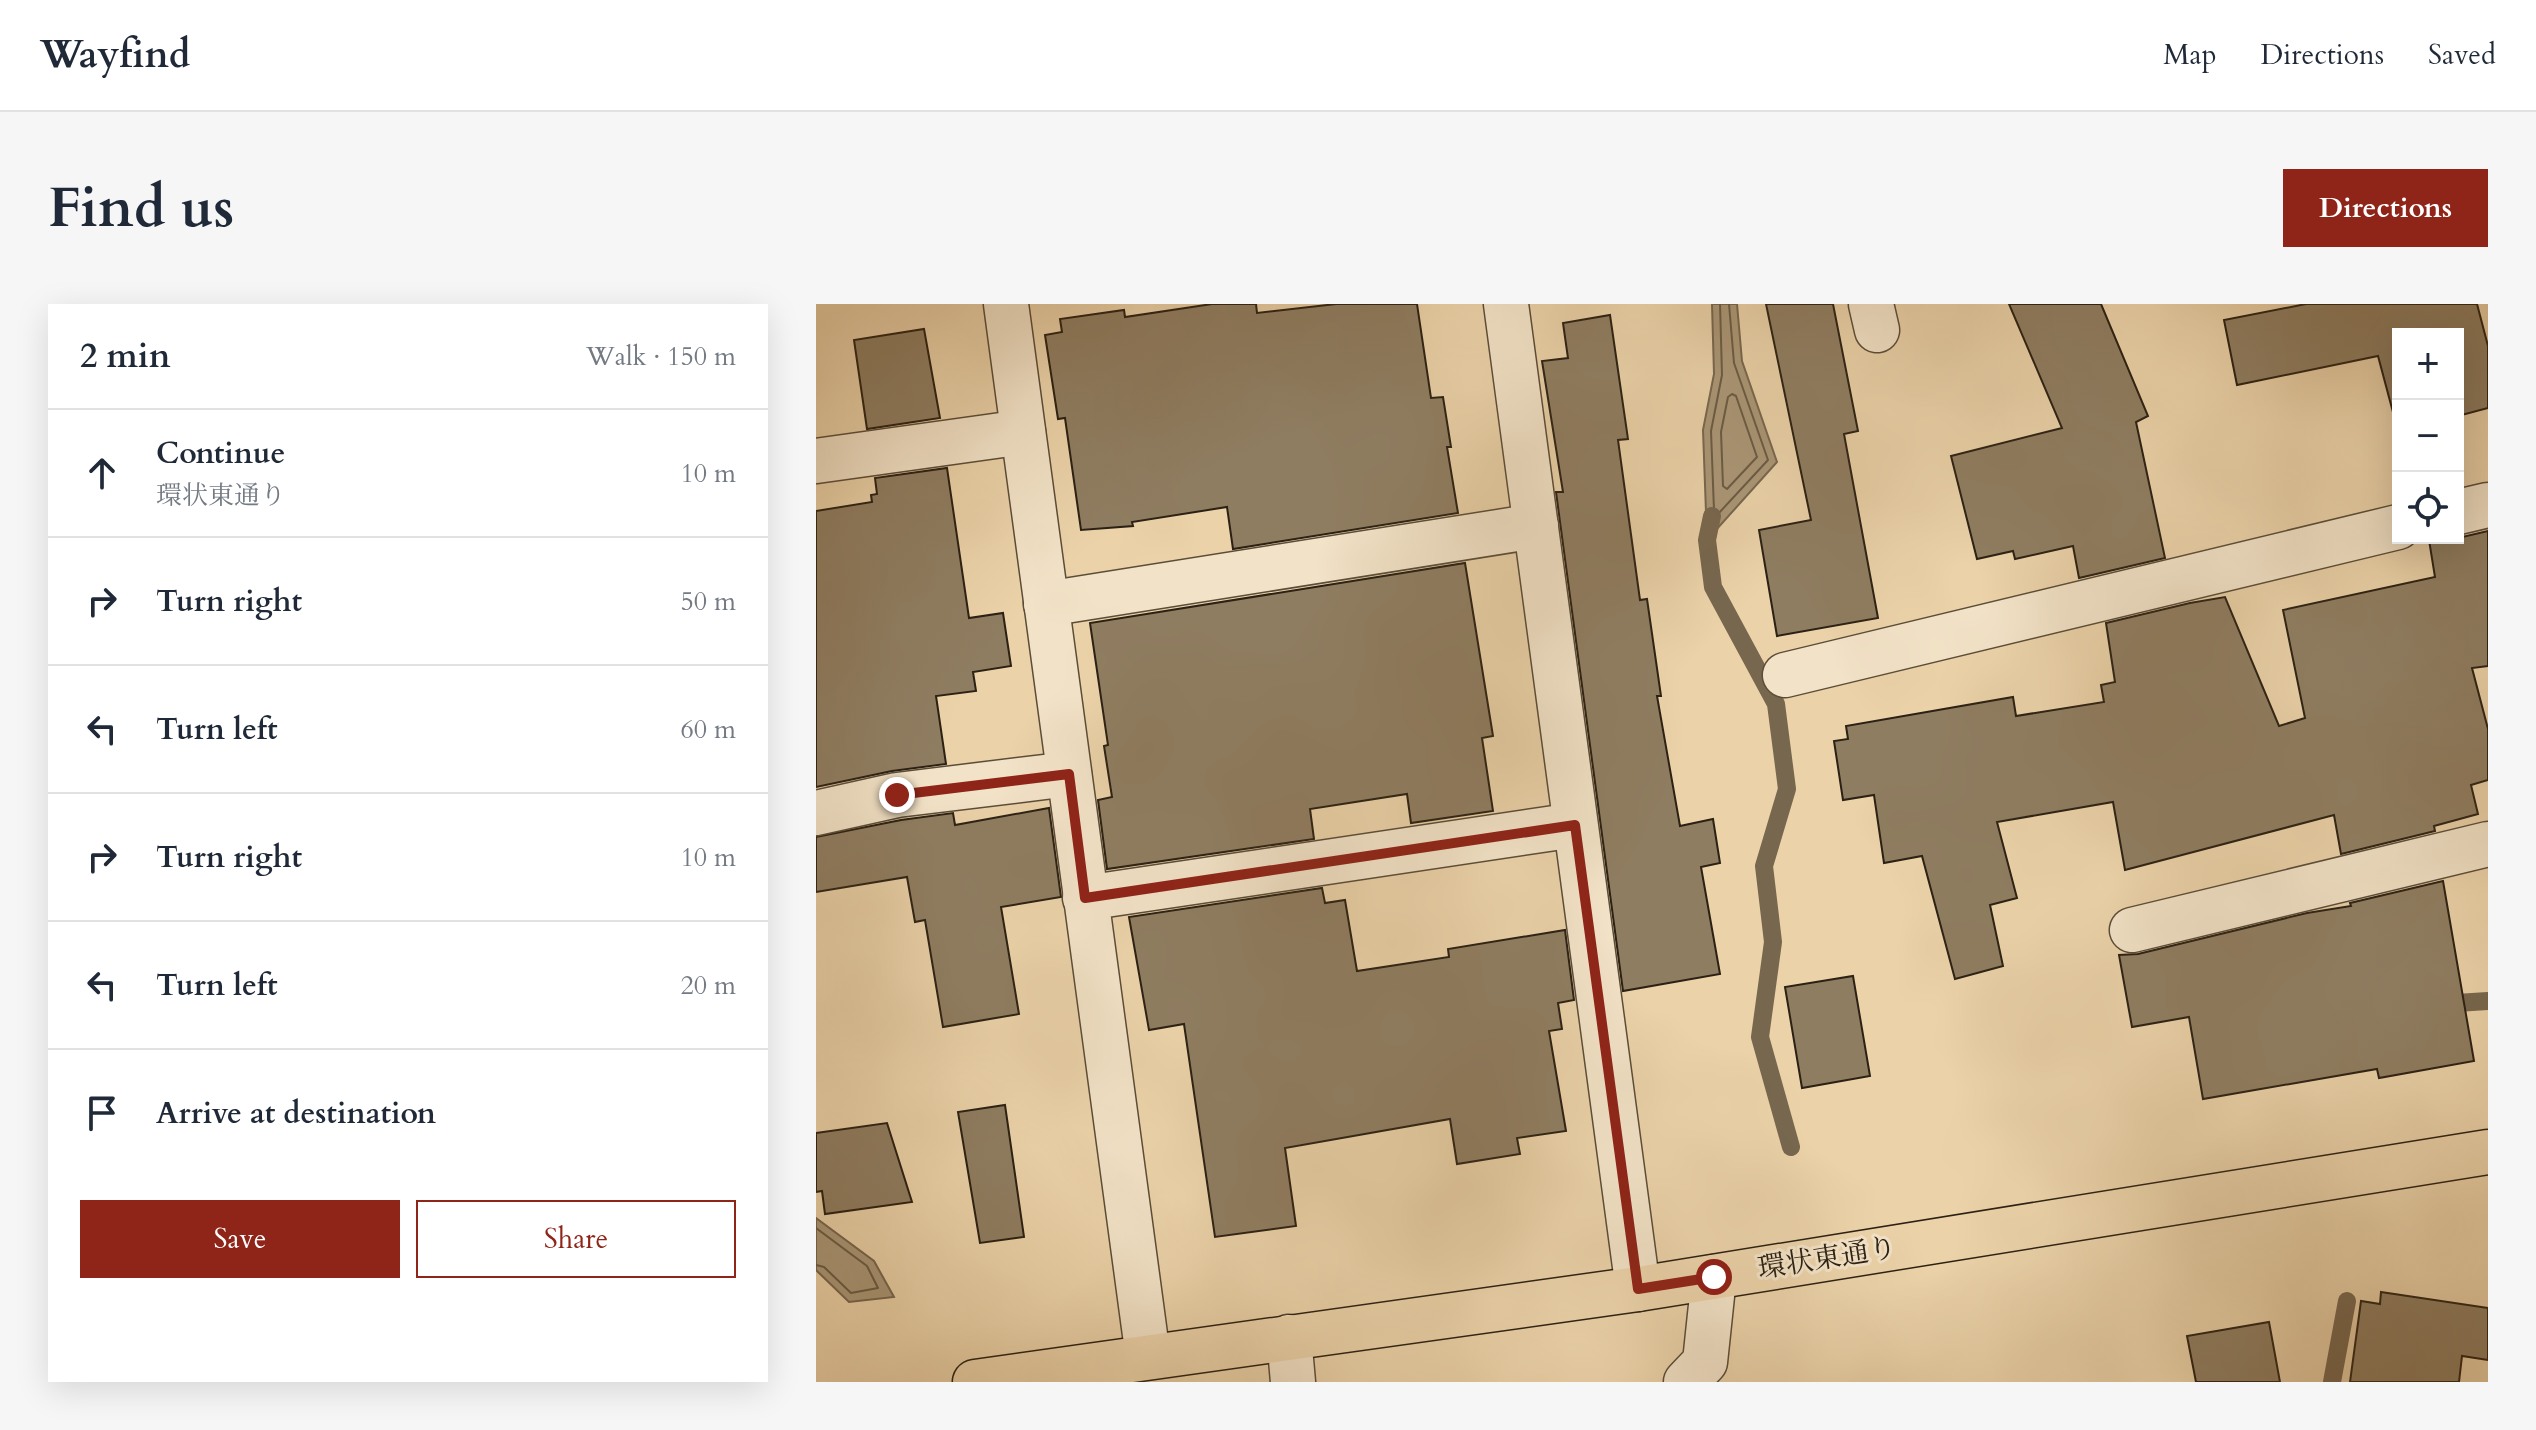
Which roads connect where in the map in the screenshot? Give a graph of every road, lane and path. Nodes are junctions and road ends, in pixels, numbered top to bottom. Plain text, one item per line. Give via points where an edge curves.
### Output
1 (1506, 304) edge
2 (1013, 305) edge
3 (1023, 432) junction
4 (816, 461) edge
5 (2488, 505) edge
6 (2464, 511) edge
7 (1536, 526) junction
8 (2392, 528) edge
9 (1046, 604) junction
10 (1785, 675) dead end
11 (1069, 774) junction
12 (816, 813) edge
13 (1575, 825) junction
14 (2488, 844) edge
15 (1085, 898) junction
16 (2132, 930) dead end
17 (2488, 1152) edge
18 (1714, 1277) junction
19 (1638, 1289) junction
20 (1289, 1337) junction
21 (1148, 1357) junction
22 (975, 1382) edge
23 (1293, 1382) edge
24 (1686, 1382) edge

1 - 7 street
2 - 3 street
3 - 4 street
3 - 9 street
5 - 6 street
7 - 9 street
7 - 13 street
8 - 10 street
9 - 11 street
11 - 12 street via 897,795
11 - 15 street
13 - 15 street
13 - 19 street
14 - 16 street
15 - 21 street
17 - 18 main road, 環状東通り
18 - 19 main road, 環状東通り
18 - 24 street via 1705,1362
19 - 20 main road, 環状東通り
20 - 21 main road, 環状東通り
20 - 23 street
21 - 22 main road, 環状東通り

